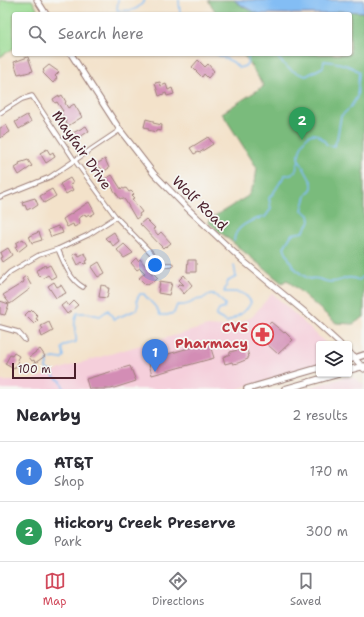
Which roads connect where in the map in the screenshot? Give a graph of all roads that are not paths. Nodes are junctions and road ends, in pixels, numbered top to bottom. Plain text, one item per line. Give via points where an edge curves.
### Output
1 (37, 0) edge
2 (45, 12) edge
3 (72, 56) edge
4 (0, 113) edge
5 (120, 130) junction
6 (75, 161) junction
7 (0, 196) edge
8 (116, 216) junction
9 (58, 249) junction
10 (171, 265) dead end
11 (0, 282) edge
12 (83, 287) dead end
13 (0, 326) edge
14 (25, 340) dead end
15 (337, 341) edge
16 (364, 355) edge
17 (352, 359) edge
18 (363, 367) edge
19 (316, 369) edge
20 (352, 369) edge
21 (327, 377) edge
22 (247, 389) edge
23 (285, 389) edge

1 - 2 main road
3 - 5 main road, Wolf Road
4 - 6 street, Mayfair Drive via 22,99 32,96
5 - 6 street
5 - 15 main road, Wolf Road via 154,174 186,207 242,260
6 - 7 street via 50,177
6 - 8 street, Mayfair Drive
8 - 9 street via 88,235
8 - 10 street, Mayfair Drive via 162,264
9 - 11 street via 39,255 10,272
9 - 12 street via 76,283
13 - 14 street via 18,332
16 - 17 main road
17 - 18 main road
18 - 20 main road
19 - 22 main road
21 - 23 main road

